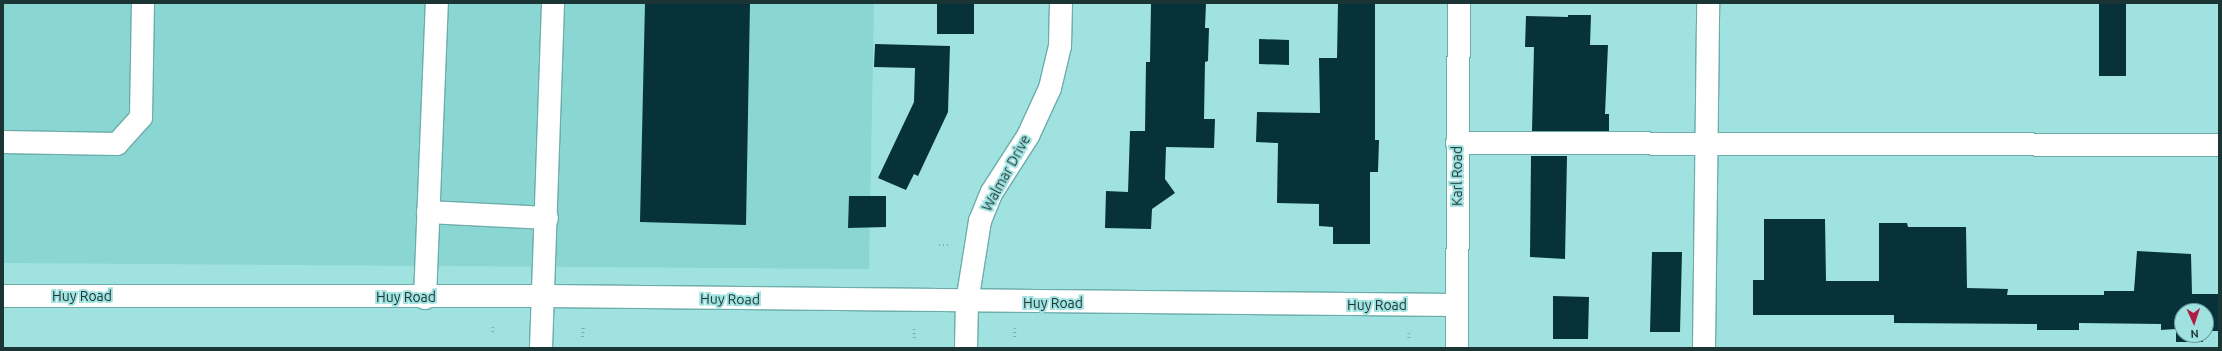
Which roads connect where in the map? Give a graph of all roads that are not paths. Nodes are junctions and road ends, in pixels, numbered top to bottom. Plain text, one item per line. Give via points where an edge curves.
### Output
1 (143, 3) edge
2 (437, 3) edge
3 (553, 3) edge
4 (1061, 3) edge
5 (1459, 3) edge
6 (1708, 3) edge
7 (3, 142) edge
8 (1458, 143) junction
9 (2219, 145) edge
10 (1706, 146) junction
11 (428, 212) junction
12 (547, 218) junction
13 (3, 296) edge
14 (545, 296) junction
15 (425, 298) junction
16 (967, 302) junction
17 (1456, 305) junction
18 (541, 348) edge
19 (966, 348) edge
20 (1457, 348) edge
21 (1704, 348) edge

1 - 7 street via 141,117 117,144
2 - 11 street
3 - 12 street
4 - 16 street, Walmar Drive via 1060,46 1050,88 1028,136 992,192 980,221
5 - 8 street, Karl Road
6 - 10 street
8 - 10 street
8 - 17 street, Karl Road
9 - 10 street
10 - 21 street
11 - 12 street
11 - 15 street
12 - 14 street
13 - 15 street, Huy Road
14 - 15 street, Huy Road
14 - 16 street, Huy Road
14 - 18 street
16 - 17 street, Huy Road
16 - 19 street, Walmar Drive
17 - 20 street, Karl Road

